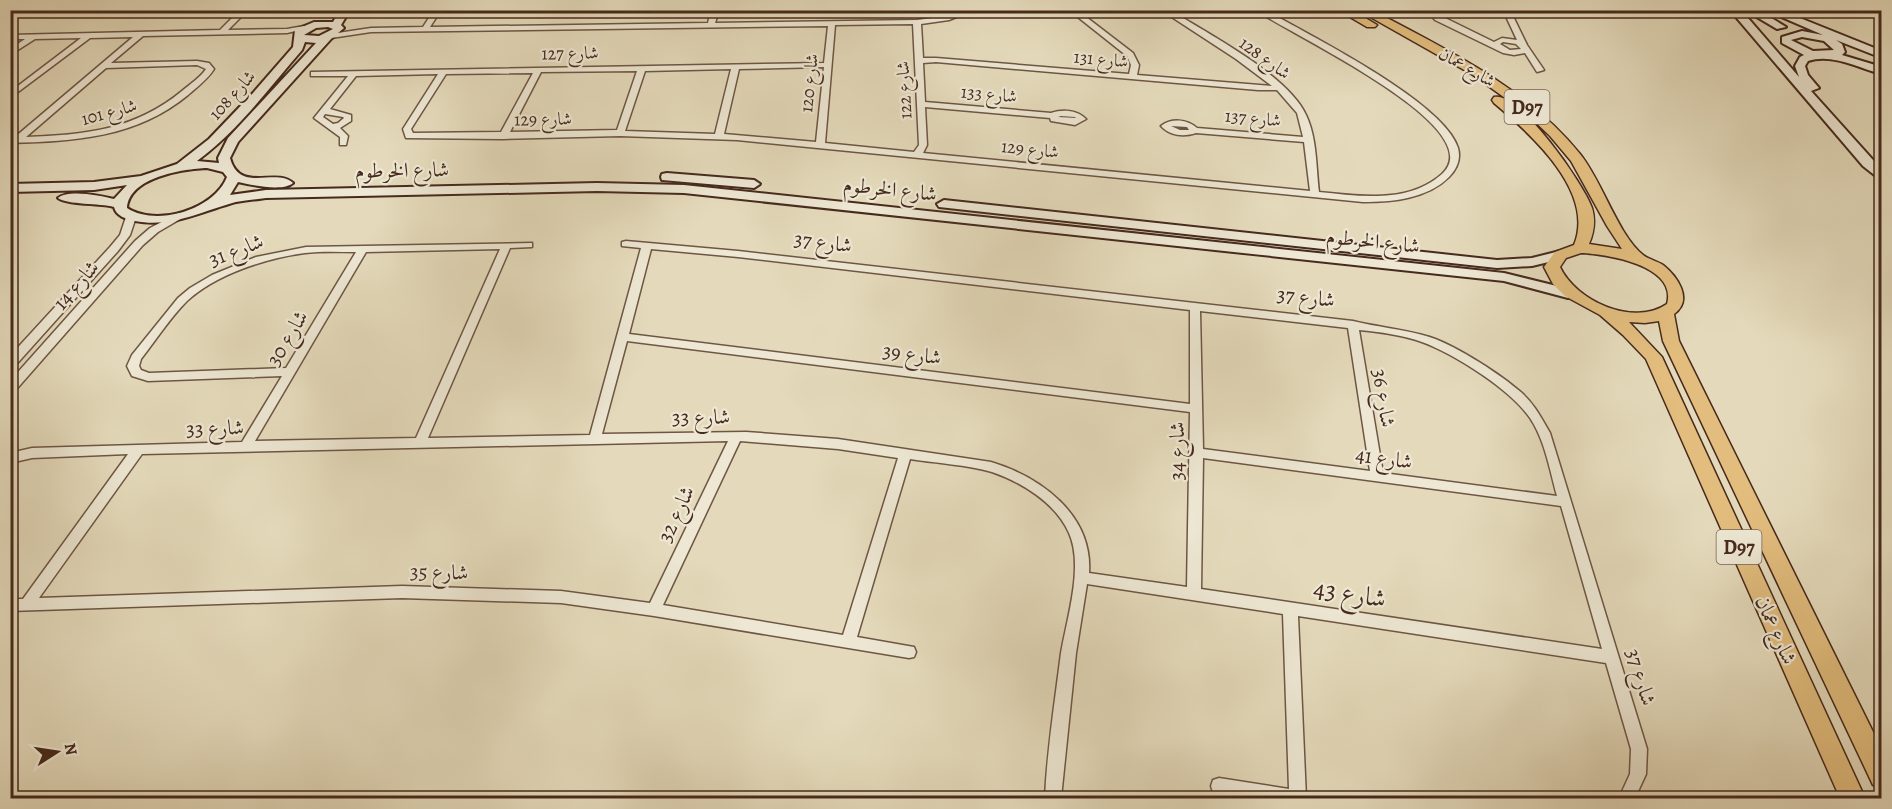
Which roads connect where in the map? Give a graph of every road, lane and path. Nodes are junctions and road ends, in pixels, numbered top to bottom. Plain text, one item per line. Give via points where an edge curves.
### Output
1 (244, 10) edge
2 (332, 10) edge
3 (345, 10) edge
4 (438, 10) edge
5 (715, 10) edge
6 (971, 10) edge
7 (1072, 10) edge
8 (1164, 10) edge
9 (1259, 10) edge
10 (1343, 10) edge
11 (1363, 10) edge
12 (1430, 10) edge
13 (1506, 10) edge
14 (1734, 10) edge
15 (1741, 10) edge
16 (1750, 10) edge
17 (1770, 10) edge
18 (917, 22) junction
19 (832, 23) junction
20 (711, 25) junction
21 (426, 28) junction
22 (333, 31) junction
23 (304, 32) junction
24 (221, 33) junction
25 (141, 34) junction
26 (1518, 34) junction
27 (1802, 34) junction
28 (89, 35) junction
29 (10, 36) edge
30 (34, 36) junction
31 (1790, 42) junction
32 (1501, 43) junction
33 (1524, 47) junction
34 (1516, 52) junction
35 (1836, 52) junction
36 (10, 53) edge
37 (1818, 54) junction
38 (1881, 55) edge
39 (1532, 60) junction
40 (919, 61) junction
41 (1881, 64) edge
42 (827, 65) junction
43 (104, 66) junction
44 (735, 67) junction
45 (642, 68) junction
46 (538, 70) junction
47 (1540, 70) dead end
48 (1881, 71) edge
49 (443, 72) junction
50 (314, 74) dead end
51 (354, 74) junction
52 (1133, 77) junction
53 (1795, 80) junction
54 (1281, 88) junction
55 (10, 96) edge
56 (921, 104) junction
57 (326, 109) junction
58 (1053, 116) dead end
59 (334, 127) junction
60 (1195, 130) dead end
61 (620, 133) junction
62 (503, 136) junction
63 (718, 136) junction
64 (14, 140) edge
65 (1307, 140) junction
66 (343, 143) dead end
67 (820, 145) junction
68 (917, 155) junction
69 (1881, 165) edge
70 (180, 167) junction
71 (230, 173) junction
72 (152, 176) junction
73 (1881, 177) edge
74 (10, 188) edge
75 (1315, 195) junction
76 (10, 199) edge
77 (119, 204) junction
78 (204, 207) junction
79 (179, 216) junction
80 (131, 217) junction
81 (626, 244) dead end
82 (528, 245) dead end
83 (647, 245) junction
84 (506, 246) junction
85 (363, 249) junction
86 (1580, 249) junction
87 (1560, 255) junction
88 (1638, 260) junction
89 (1568, 292) junction
90 (1195, 308) junction
91 (1605, 311) junction
92 (1666, 312) junction
93 (1353, 325) junction
94 (622, 337) junction
95 (10, 364) edge
96 (290, 372) junction
97 (10, 389) edge
98 (1197, 410) junction
99 (736, 436) junction
100 (595, 439) junction
101 (420, 443) junction
102 (246, 446) junction
103 (10, 450) edge
104 (138, 450) junction
105 (32, 453) junction
106 (906, 453) junction
107 (1197, 453) junction
108 (10, 458) edge
109 (1377, 477) junction
110 (1566, 502) junction
111 (1080, 578) junction
112 (1194, 594) junction
113 (27, 604) junction
114 (10, 605) edge
115 (1290, 608) junction
116 (654, 609) junction
117 (848, 641) junction
118 (909, 652) dead end
119 (1612, 657) junction
120 (1881, 777) edge
121 (1219, 786) dead end
122 (1053, 798) edge
123 (1296, 798) edge
124 (1627, 798) edge
125 (1852, 798) edge

1 - 24 street
2 - 23 main road, شارع 108
3 - 22 main road, شارع 108
4 - 21 street
5 - 20 street
6 - 18 street
7 - 52 street via 1130,55 1135,65
8 - 54 street, شارع 128
9 - 75 street, شارع 129 via 1400,93 1434,122 1453,146 1452,169 1439,182 1422,190 1371,200
10 - 86 main road, شارع عمان / D97 via 1463,77 1527,125 1557,159 1582,204 1588,229
11 - 88 main road, شارع عمان / D97 via 1482,75 1532,111 1583,167 1614,226
12 - 32 street via 1477,37
13 - 26 street
14 - 53 main road
15 - 31 main road
16 - 27 main road
17 - 38 main road
18 - 19 street
18 - 40 street, شارع 122
19 - 20 street
19 - 42 street, شارع 120
20 - 21 street
21 - 22 street
22 - 23 main road
22 - 23 main road via 329,24
22 - 71 main road, شارع 108 via 232,141 224,158
23 - 24 street
23 - 70 main road, شارع 108 via 298,48 219,136
24 - 25 street
25 - 28 street
25 - 43 street
26 - 32 street
26 - 33 street
27 - 31 main road
27 - 35 main road via 1827,39
28 - 30 street
28 - 55 street
29 - 30 street
30 - 36 street
31 - 37 main road
31 - 53 main road via 1789,63
32 - 33 street
32 - 34 street
33 - 34 street
33 - 39 street
34 - 39 street
35 - 37 main road
35 - 41 main road
35 - 48 main road
37 - 69 main road via 1802,60 1801,72
39 - 47 street
40 - 52 street, شارع 131
40 - 56 street, شارع 122
42 - 44 street, شارع 127
42 - 67 street, شارع 120
43 - 64 street
43 - 64 street, شارع 101 via 180,64 204,72 168,109 129,126 76,138
44 - 45 street, شارع 127
44 - 63 street
45 - 46 street, شارع 127
45 - 61 street
46 - 49 street, شارع 127
46 - 62 street
49 - 51 street, شارع 127
49 - 62 street, شارع 129 via 407,129 408,135
50 - 51 street, شارع 127
51 - 57 street
52 - 54 street, شارع 131
53 - 73 main road
54 - 65 street, شارع 128 via 1299,110
56 - 58 street, شارع 133
56 - 68 street, شارع 122 via 923,145
57 - 59 street via 319,119
57 - 59 street via 349,117
59 - 66 street via 344,136
60 - 65 street, شارع 137
61 - 62 street, شارع 129
61 - 63 street, شارع 129
63 - 67 street, شارع 129
65 - 75 street, شارع 128
67 - 68 street, شارع 129
68 - 75 street, شارع 129
70 - 71 main road, شارع الخرطوم via 207,164
70 - 72 main road
71 - 78 main road via 230,189
71 - 87 main road, شارع الخرطوم via 272,183 692,178 1497,264
72 - 74 main road via 94,186
72 - 77 main road via 126,192
76 - 77 main road via 80,198
77 - 80 main road via 124,214
78 - 79 main road
78 - 89 main road, شارع الخرطوم via 266,194 597,187 684,189 1504,277
79 - 80 main road via 152,220
79 - 97 street, شارع 14 via 139,243
80 - 95 street, شارع 14 via 125,235 114,249
81 - 83 street, شارع 37
82 - 84 street
83 - 90 street, شارع 37
83 - 94 street
84 - 85 street
84 - 101 street
85 - 96 street, شارع 30
85 - 96 street, شارع 31 via 298,251 250,262 194,290 134,362 136,373 148,377
86 - 87 main road
86 - 88 main road via 1608,250
87 - 89 main road via 1552,267
88 - 92 main road via 1662,274 1676,292 1673,307
89 - 91 main road
90 - 93 street, شارع 37
90 - 98 street, شارع 34
91 - 92 main road via 1632,317
91 - 125 main road, شارع عمان / D97 via 1653,357
92 - 120 main road, شارع عمان / D97 via 1671,340
93 - 109 street, شارع 36
93 - 110 street, شارع 37 via 1397,331 1435,343 1514,392 1530,408 1541,428
94 - 98 street, شارع 39
94 - 100 street
96 - 102 street, شارع 30
98 - 107 street, شارع 34
99 - 100 street, شارع 33
99 - 106 street, شارع 33
99 - 116 street, شارع 32
100 - 101 street, شارع 33
101 - 102 street, شارع 33
102 - 104 street, شارع 33
103 - 105 street, شارع 33
104 - 105 street, شارع 33
104 - 113 street
105 - 108 street, شارع 33
106 - 111 street, شارع 33 via 991,467 1040,490 1060,507 1072,528 1081,550
106 - 117 street
107 - 109 street, شارع 41
107 - 112 street, شارع 34
109 - 110 street, شارع 41
110 - 119 street, شارع 37
111 - 112 street, شارع 43
111 - 122 street, شارع 33
112 - 115 street, شارع 43
113 - 114 street, شارع 35
113 - 116 street, شارع 35 via 420,592 561,597
115 - 119 street, شارع 43
115 - 123 street
116 - 117 street, شارع 35
117 - 118 street, شارع 35
119 - 124 street, شارع 37 via 1639,749 1638,774
121 - 123 street

